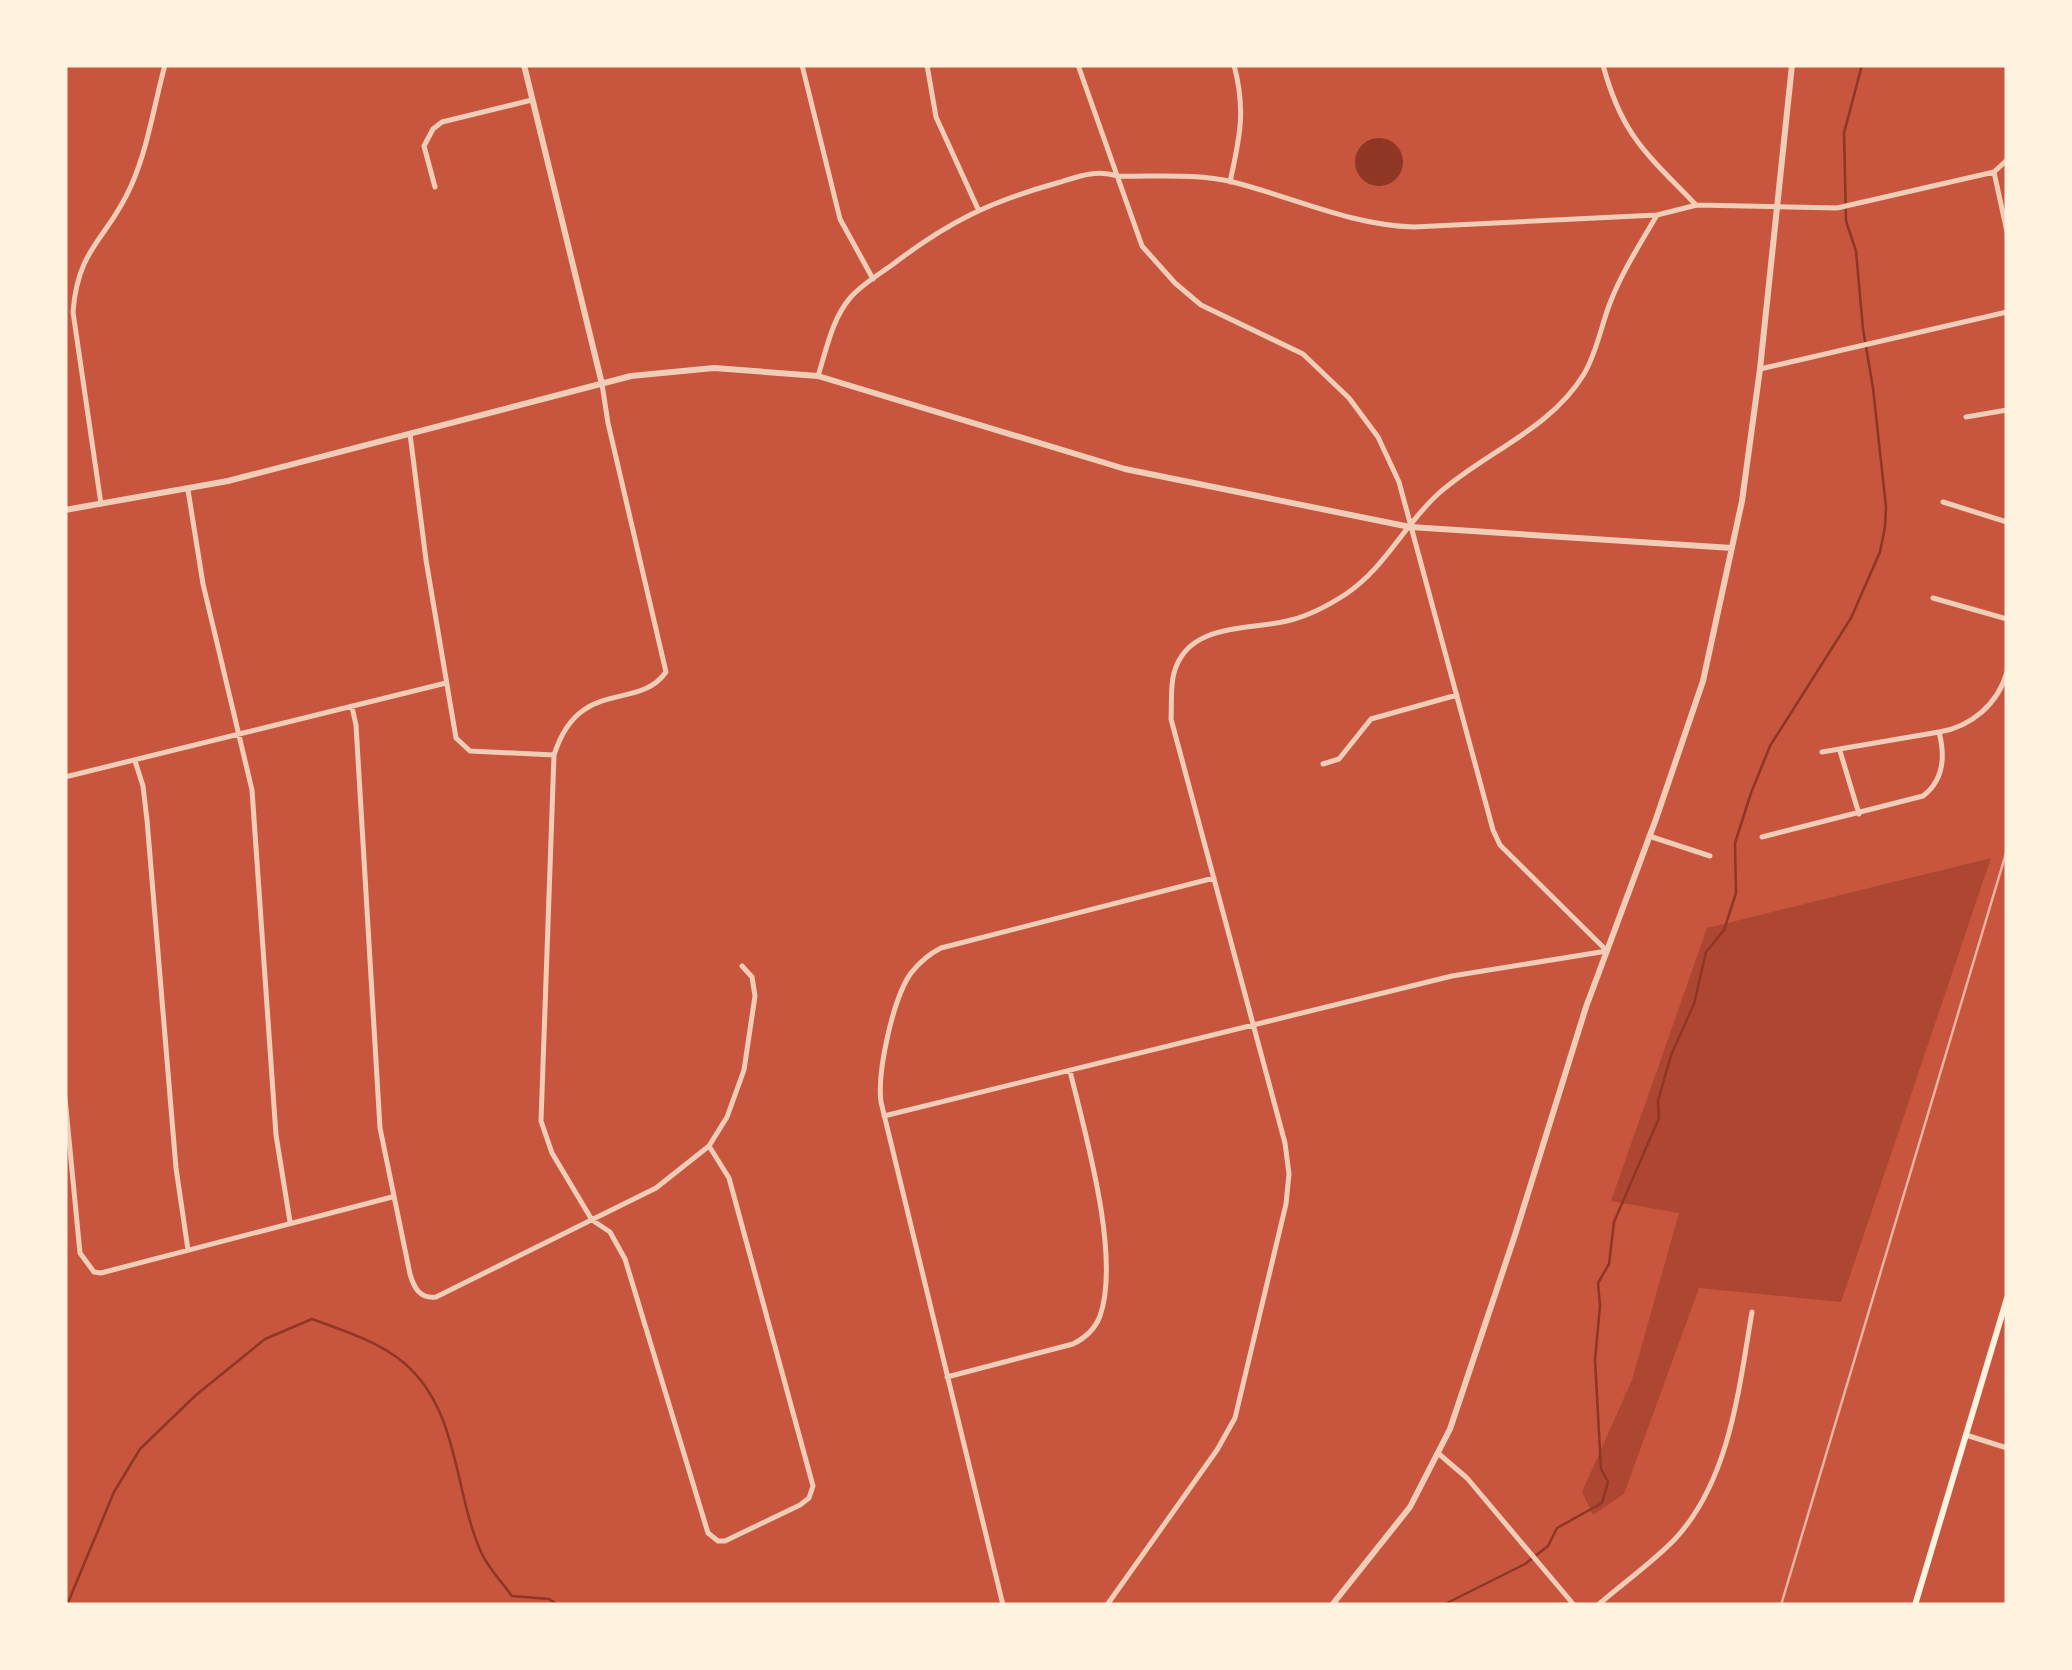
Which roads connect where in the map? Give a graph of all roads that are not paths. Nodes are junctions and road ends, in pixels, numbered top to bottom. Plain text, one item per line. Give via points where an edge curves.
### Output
1 (165, 65) edge
2 (524, 65) edge
3 (802, 65) edge
4 (927, 65) edge
5 (1078, 65) edge
6 (1234, 65) edge
7 (1603, 65) edge
8 (1792, 65) edge
9 (532, 100) junction
10 (2007, 160) edge
11 (1994, 172) junction
12 (1116, 176) junction
13 (1230, 182) junction
14 (435, 187) dead end
15 (1697, 206) junction
16 (1774, 208) junction
17 (978, 209) junction
18 (1657, 216) junction
19 (2007, 232) edge
20 (874, 279) junction
21 (2007, 312) edge
22 (1760, 370) junction
23 (818, 376) junction
24 (602, 384) junction
25 (2007, 410) edge
26 (1966, 418) dead end
27 (410, 434) junction
28 (188, 490) junction
29 (1943, 502) dead end
30 (100, 504) junction
31 (65, 510) edge
32 (2007, 522) edge
33 (1410, 528) junction
34 (1732, 548) junction
35 (1933, 598) dead end
36 (2007, 620) edge
37 (2007, 672) edge
38 (446, 683) junction
39 (1457, 694) junction
40 (352, 707) junction
41 (1939, 732) junction
42 (240, 733) junction
43 (1840, 751) junction
44 (1822, 752) dead end
45 (554, 755) junction
46 (134, 760) junction
47 (1323, 764) dead end
48 (65, 777) edge
49 (1859, 814) junction
50 (1649, 836) junction
51 (1762, 836) dead end
52 (1710, 856) dead end
53 (1214, 878) junction
54 (1607, 951) junction
55 (742, 966) dead end
56 (1253, 1025) junction
57 (1070, 1071) junction
58 (65, 1098) edge
59 (884, 1116) junction
60 (709, 1146) junction
61 (392, 1197) junction
62 (592, 1220) junction
63 (290, 1222) junction
64 (188, 1250) junction
65 (2007, 1298) edge
66 (1752, 1312) dead end
67 (946, 1377) junction
68 (1966, 1435) junction
69 (2007, 1448) edge
70 (1439, 1454) junction
71 (1003, 1605) edge
72 (1108, 1605) edge
73 (1332, 1605) edge
74 (1574, 1605) edge
75 (1598, 1605) edge
76 (1915, 1605) edge

1 - 30 street via 130,188 86,256 75,291
2 - 9 street
3 - 20 street via 840,219
4 - 17 street via 936,117
5 - 12 street
6 - 13 street via 1242,97
7 - 15 street via 1629,134
8 - 16 street
9 - 14 street via 432,129 424,146
9 - 24 street
10 - 11 street
11 - 16 street via 1851,206
11 - 19 street
12 - 13 street
12 - 17 street via 1086,174
12 - 33 street via 1142,246 1175,283 1202,305 1303,354 1349,398 1378,437
13 - 18 street via 1384,226
15 - 16 street
15 - 18 street
16 - 22 street
17 - 20 street
18 - 33 street via 1619,281 1586,371 1571,392 1440,493
20 - 23 street via 840,311
21 - 22 street
22 - 34 street
23 - 24 street via 714,368
23 - 33 street via 1124,469
24 - 27 street
24 - 45 street via 666,672 583,709
25 - 26 street
27 - 28 street
27 - 38 street
28 - 30 street
28 - 42 street
29 - 32 street
30 - 31 street
33 - 34 street
33 - 39 street
33 - 53 street via 1369,577 1330,604 1290,621 1221,630 1180,660 1170,719
34 - 50 street via 1702,680
35 - 36 street
37 - 41 street via 1982,712
38 - 40 street
38 - 45 street via 456,738 465,748
39 - 47 street via 1370,720 1338,759
39 - 54 street via 1500,845
40 - 42 street
40 - 61 street via 380,1128
41 - 43 street
41 - 49 street via 1942,764 1930,791
42 - 46 street
42 - 63 street via 252,790 276,1135
43 - 44 street
43 - 49 street
45 - 62 street via 541,1122
46 - 48 street
46 - 64 street via 147,820
49 - 51 street
50 - 52 street
50 - 54 street
53 - 56 street
53 - 59 street via 930,954 900,994 879,1088
54 - 56 street via 1452,976
54 - 70 street
55 - 60 street via 755,996 744,1070
56 - 57 street
56 - 72 street via 1289,1184 1245,1384 1226,1436
57 - 59 street
57 - 67 street via 1101,1211 1100,1317 1073,1344
58 - 64 street via 82,1260 101,1272
59 - 67 street
60 - 62 street via 670,1178
60 - 62 street via 730,1178 813,1486 800,1505 725,1541 708,1533 625,1258 610,1232
61 - 62 street via 413,1284 436,1297
61 - 63 street
63 - 64 street
65 - 68 main road
66 - 75 street via 1720,1464 1675,1539
67 - 71 street
68 - 69 street
68 - 76 main road
70 - 73 street via 1393,1531
70 - 74 street

